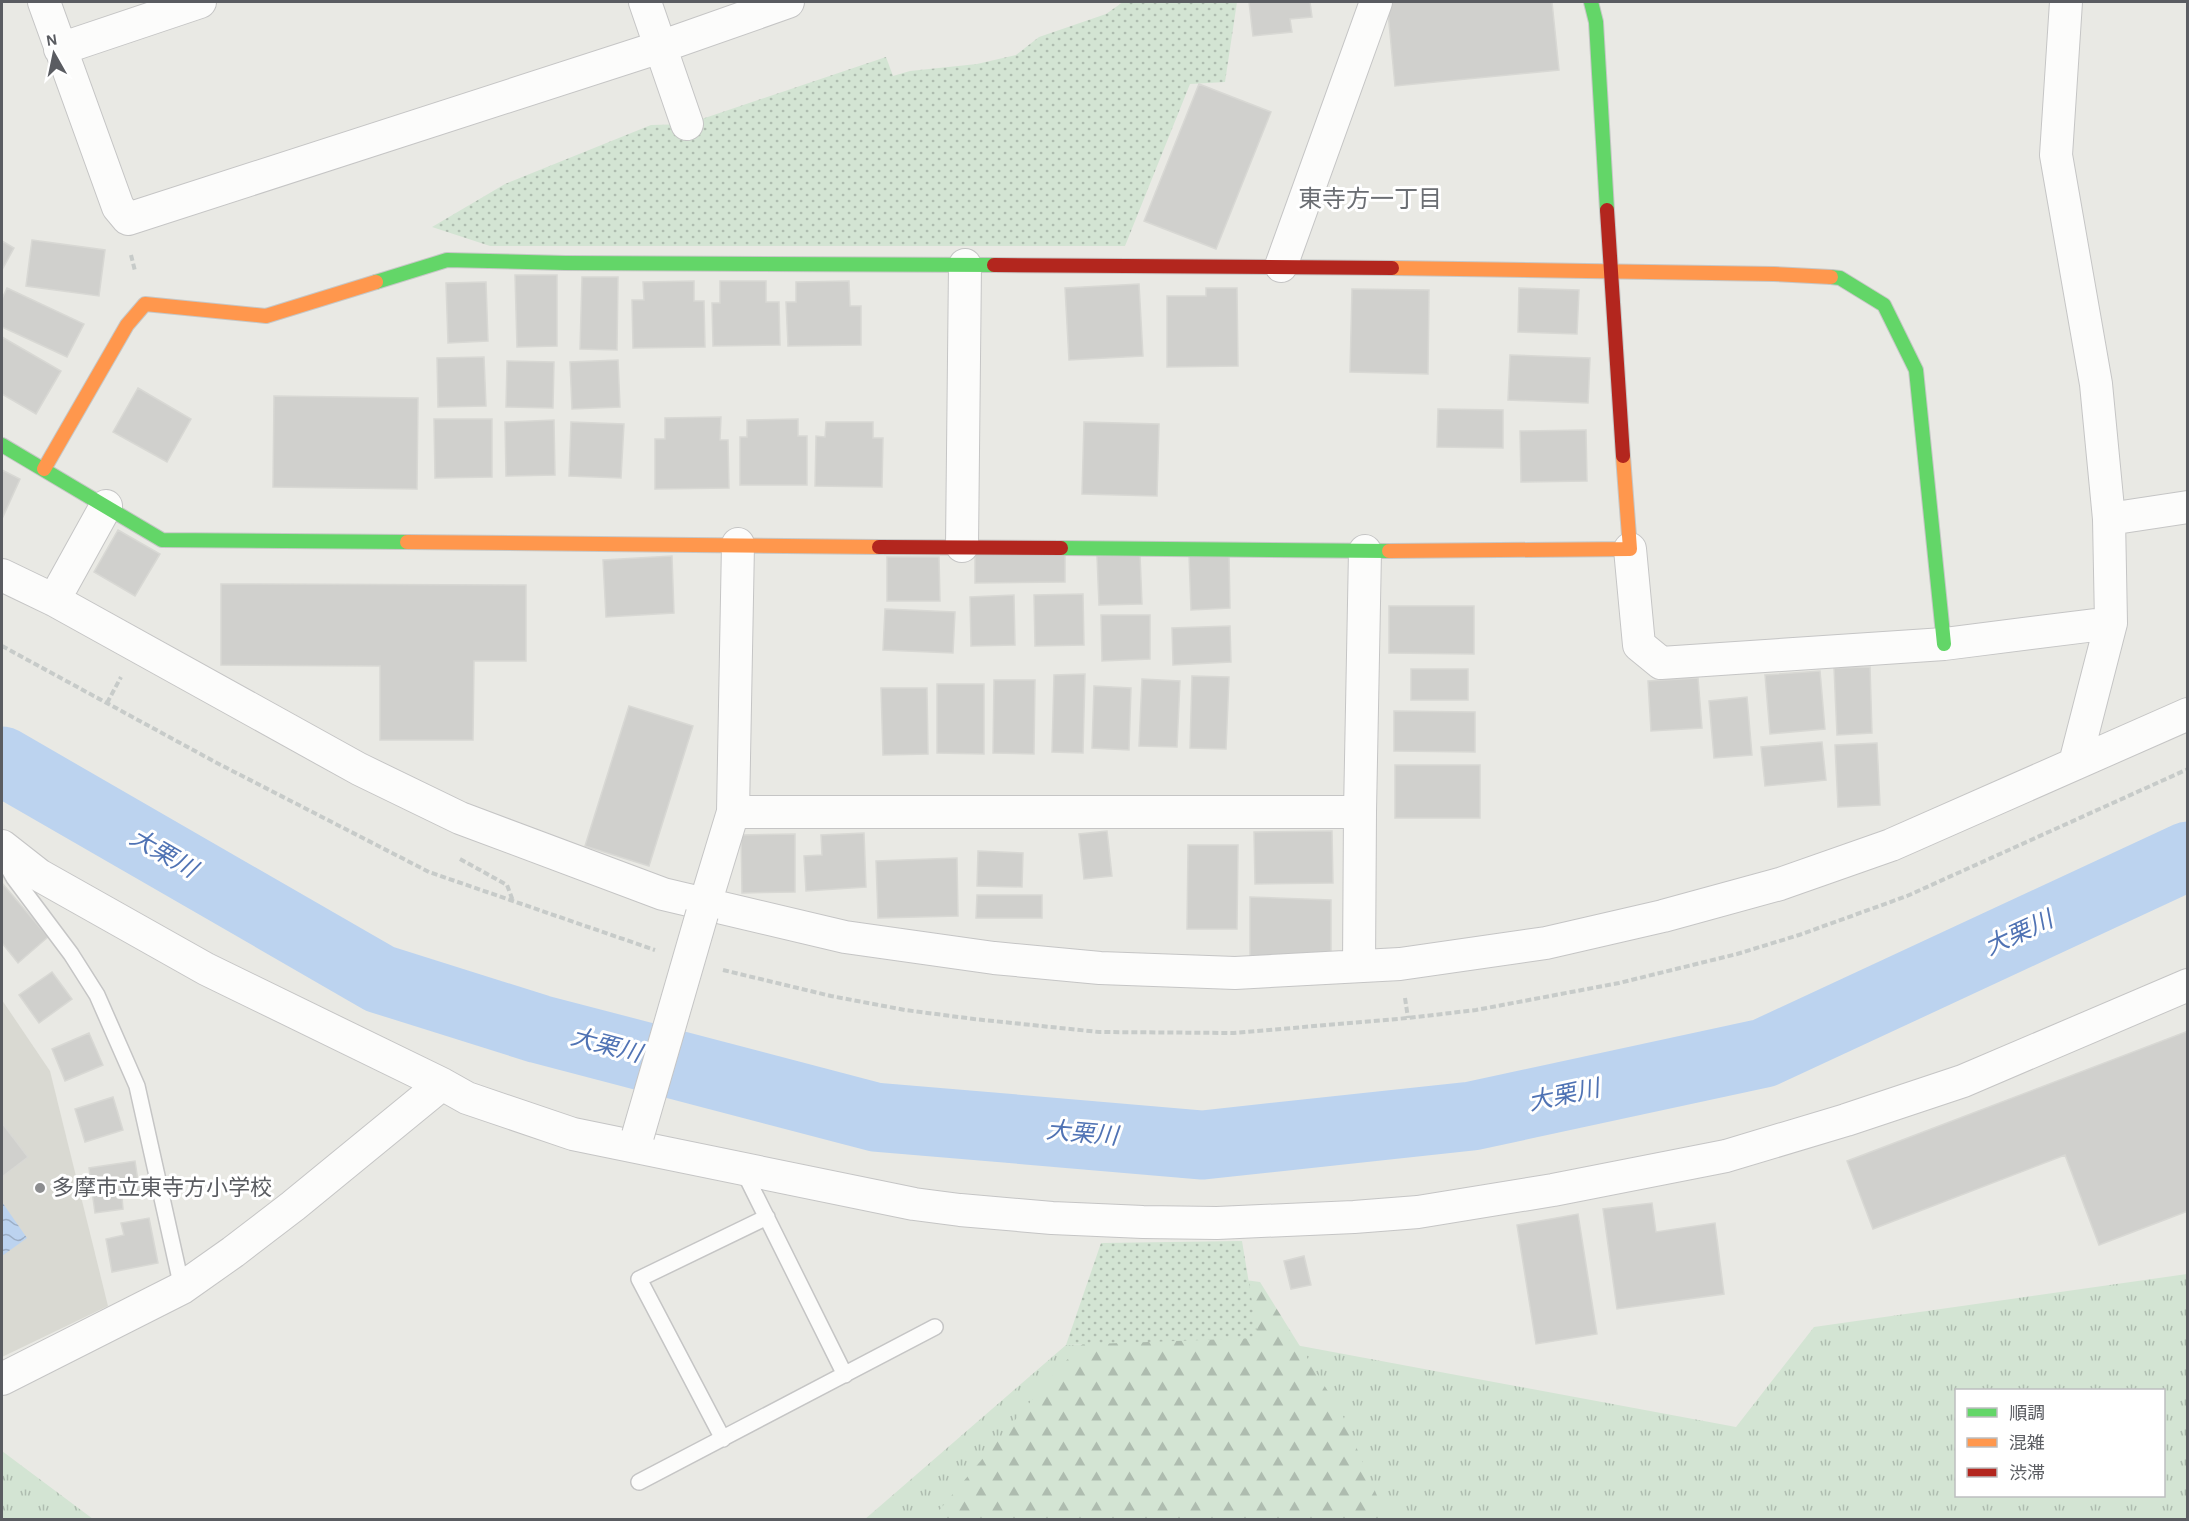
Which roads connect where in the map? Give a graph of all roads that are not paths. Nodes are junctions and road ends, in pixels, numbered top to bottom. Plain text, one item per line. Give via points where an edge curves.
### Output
1 (44, 2) edge
2 (200, 2) edge
3 (645, 2) edge
4 (788, 2) edge
5 (1377, 2) edge
6 (1591, 2) edge
7 (2066, 2) edge
8 (660, 47) junction
9 (60, 48) junction
10 (687, 124) dead end
11 (965, 265) junction
12 (1281, 266) junction
13 (1610, 271) junction
14 (2, 445) edge
15 (44, 469) junction
16 (106, 506) junction
17 (2187, 507) edge
18 (2109, 519) junction
19 (738, 544) junction
20 (962, 546) junction
21 (1630, 549) junction
22 (1365, 551) junction
23 (2, 575) edge
24 (54, 600) junction
25 (2111, 623) junction
26 (1944, 644) junction
27 (2187, 714) edge
28 (2074, 763) junction
29 (733, 812) junction
30 (1360, 812) junction
31 (2, 846) edge
32 (2, 857) edge
33 (703, 909) junction
34 (1359, 966) junction
35 (2187, 985) edge
36 (442, 1084) junction
37 (636, 1140) junction
38 (742, 1168) junction
39 (767, 1217) junction
40 (182, 1288) junction
41 (935, 1327) dead end
42 (845, 1374) junction
43 (2, 1379) edge
44 (723, 1439) junction
45 (639, 1482) dead end

1 - 9 street
2 - 9 street
3 - 8 street
4 - 8 street
5 - 12 street
6 - 13 street via 1601,92
7 - 18 street via 2056,155 2097,384
8 - 9 street via 128,219 118,207
8 - 10 street
11 - 12 street
11 - 15 street via 447,260 266,316 145,304 127,325
11 - 20 street
12 - 13 street
13 - 21 street
13 - 26 street via 1840,278 1884,304 1916,370
14 - 15 street
15 - 16 street
16 - 19 street via 162,540
16 - 24 street
17 - 18 street
18 - 25 street
19 - 20 street
19 - 29 street
20 - 22 street
21 - 22 street
21 - 26 street via 1639,645 1660,663
22 - 30 street
23 - 24 street
24 - 33 street via 286,731 460,818
25 - 26 street
25 - 28 street
27 - 28 street
28 - 34 street via 1891,845 1780,884 1546,943 1400,964
29 - 30 street
29 - 33 street
30 - 34 street
31 - 36 street via 39,875 207,969
32 - 40 lane via 97,995 137,1086
33 - 34 street via 845,937 1088,967 1235,973
33 - 37 street, bridge
35 - 38 street via 1963,1081 1767,1144 1684,1166 1418,1212 1217,1223 1052,1218 914,1204
36 - 37 street via 467,1098 573,1134
36 - 40 street via 293,1206
37 - 38 street
38 - 39 lane
39 - 42 lane
39 - 44 lane via 639,1279
40 - 43 street
41 - 42 lane
42 - 44 lane
44 - 45 lane

